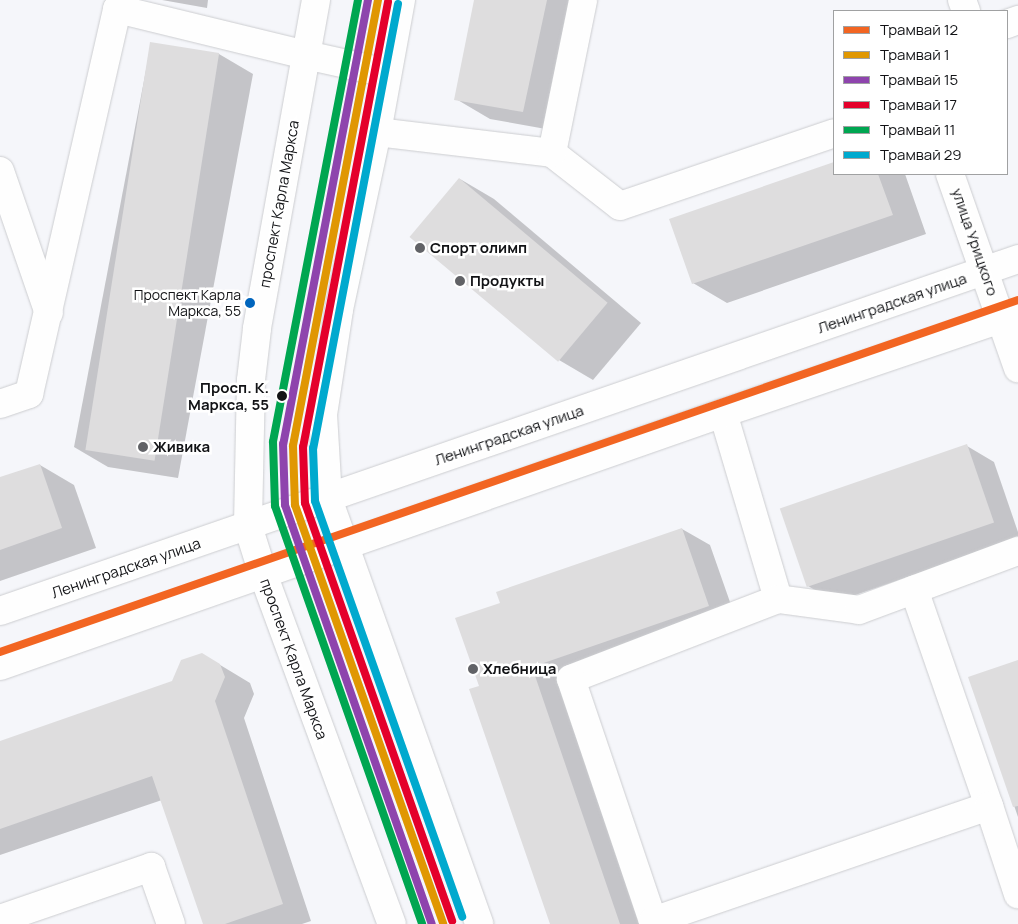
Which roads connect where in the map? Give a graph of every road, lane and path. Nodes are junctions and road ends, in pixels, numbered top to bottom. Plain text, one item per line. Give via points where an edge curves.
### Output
1 (316, 0) edge
2 (401, 0) edge
3 (583, 0) edge
4 (306, 55) junction
5 (387, 73) junction
6 (377, 132) junction
7 (833, 133) edge
8 (552, 153) junction
9 (0, 173) edge
10 (950, 175) edge
11 (1018, 259) edge
12 (985, 270) junction
13 (49, 313) junction
14 (1010, 316) edge
15 (1018, 368) edge
16 (0, 404) edge
17 (722, 413) junction
18 (328, 499) junction
19 (248, 526) junction
20 (344, 546) junction
21 (1018, 551) edge
22 (263, 574) junction
23 (914, 590) junction
24 (778, 599) junction
25 (0, 611) edge
26 (0, 666) edge
27 (989, 806) junction
28 (1018, 894) edge
29 (0, 919) edge
30 (654, 923) edge
31 (171, 924) edge
32 (392, 924) edge
33 (479, 924) edge

1 - 4 main road, проспект Карла Маркса
2 - 5 main road
3 - 8 main road
4 - 5 main road
4 - 13 main road via 117,9
4 - 19 main road, проспект Карла Маркса via 257,329 252,380
5 - 6 main road
6 - 8 main road
6 - 18 main road via 339,310 323,414
7 - 8 main road via 620,206
9 - 13 main road
10 - 12 main road, улица Урицкого
11 - 12 main road, Ленинградская улица
12 - 14 main road, улица Урицкого
12 - 18 main road, Ленинградская улица
13 - 16 main road via 29,394
14 - 15 main road, улица Урицкого
14 - 17 main road
17 - 20 main road
17 - 24 main road
18 - 19 main road, Ленинградская улица
18 - 20 main road
19 - 22 main road, проспект Карла Маркса
19 - 25 main road, Ленинградская улица
20 - 22 main road
20 - 33 main road
21 - 23 main road
22 - 26 main road
22 - 32 main road, проспект Карла Маркса
23 - 24 main road via 859,610
23 - 27 main road
24 - 30 main road via 571,680
27 - 28 main road
27 - 30 main road
29 - 31 main road via 151,867

